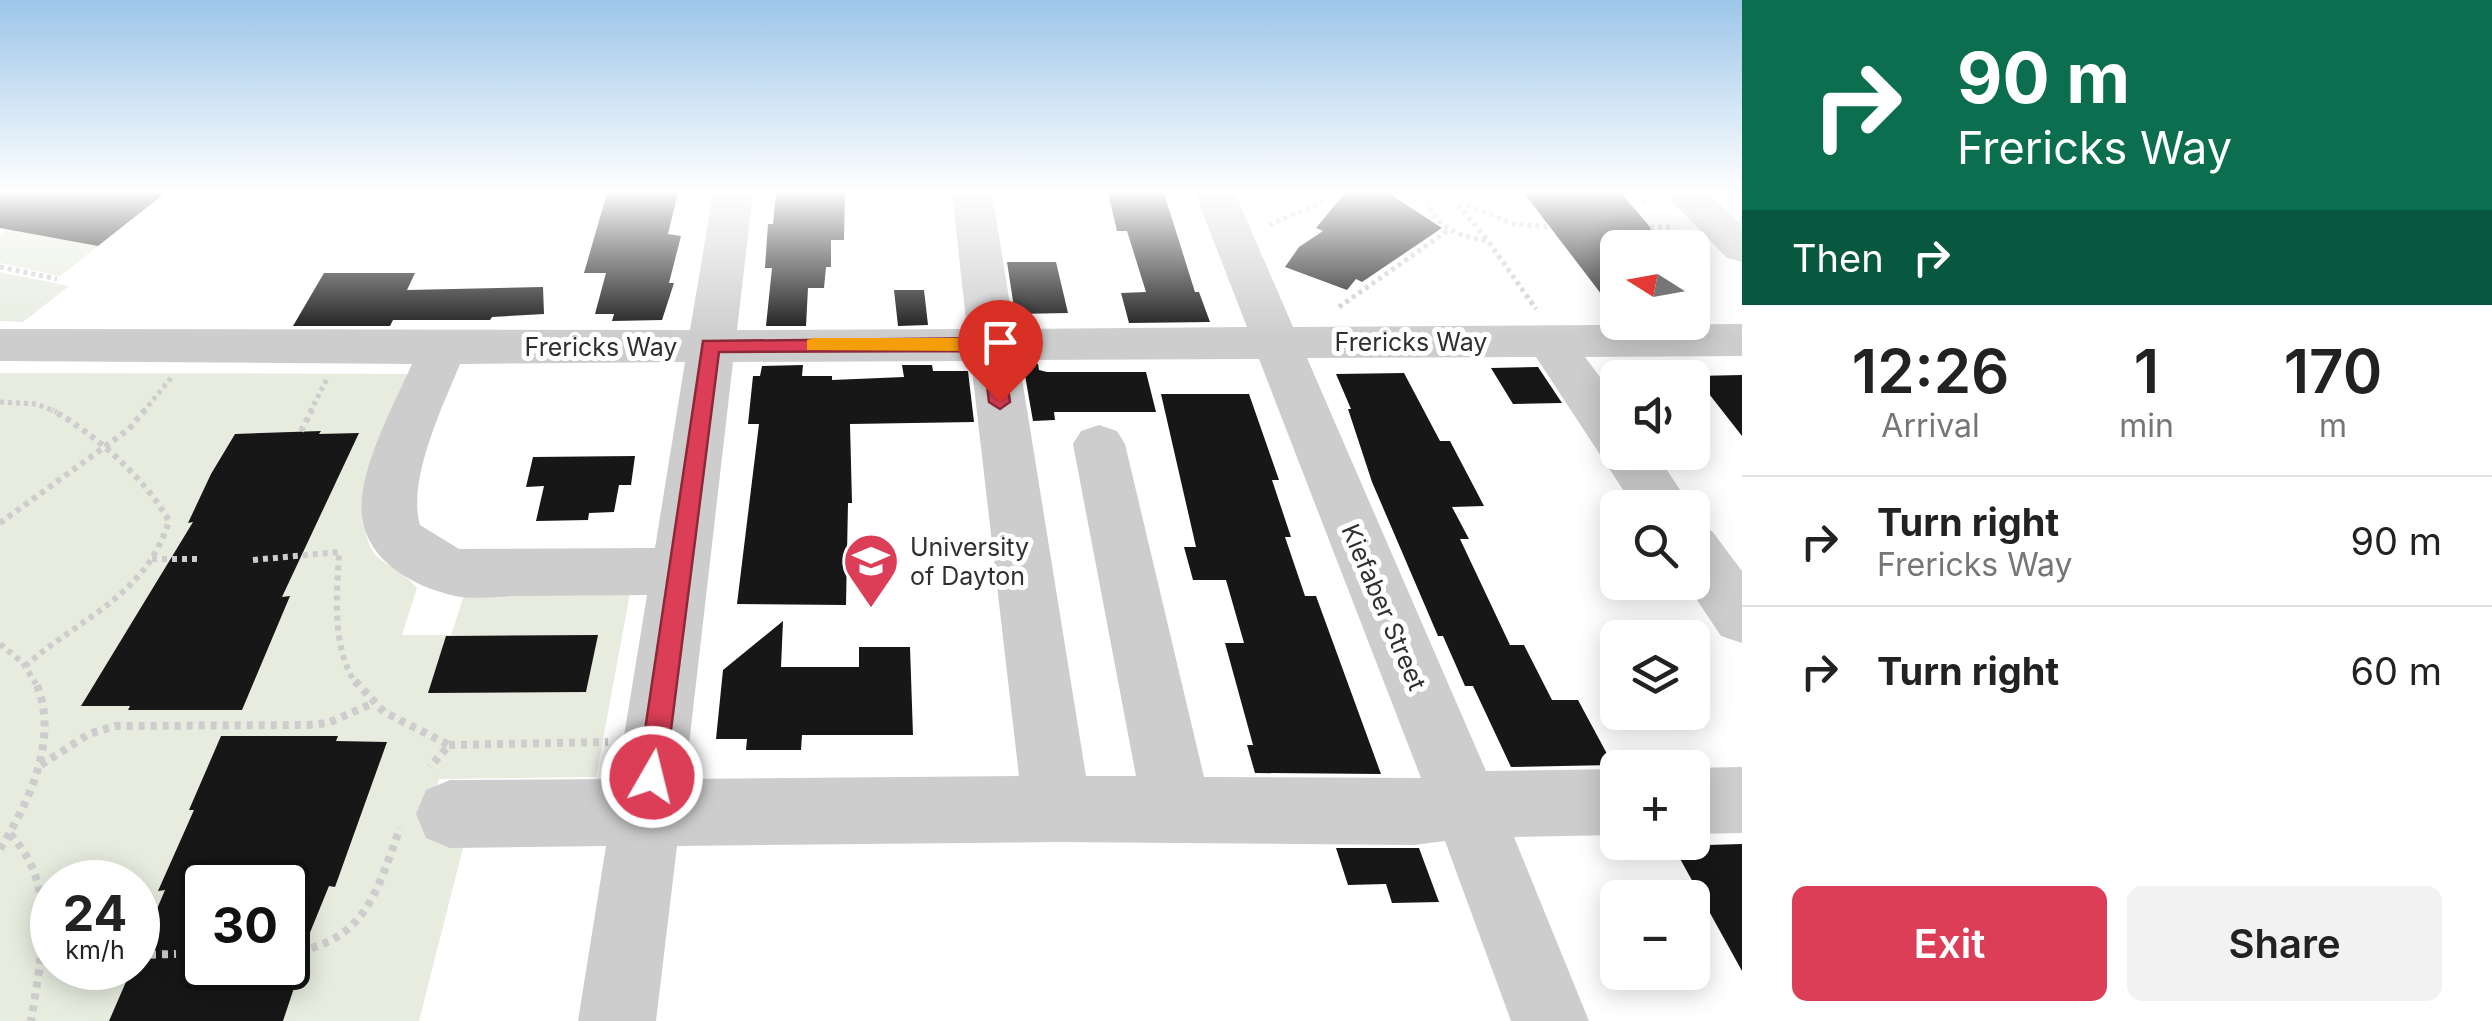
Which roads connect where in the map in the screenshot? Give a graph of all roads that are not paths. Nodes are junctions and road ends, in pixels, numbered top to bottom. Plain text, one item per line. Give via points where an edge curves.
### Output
1 (726, 241) edge
2 (978, 241) edge
3 (1234, 241) edge
4 (1547, 332) junction
5 (1742, 340) edge
6 (1274, 342) junction
7 (0, 345) edge
8 (992, 345) junction
9 (710, 346) junction
10 (443, 348) junction
11 (1600, 413) edge
12 (1099, 444) dead end
13 (681, 572) junction
14 (1710, 573) edge
15 (1742, 618) edge
16 (1710, 800) edge
17 (1742, 800) edge
18 (1600, 802) edge
19 (426, 804) road end
20 (1466, 805) junction
21 (1057, 810) junction
22 (1177, 810) junction
23 (646, 813) junction
24 (617, 1021) edge
25 (1550, 1021) edge

1 - 9 street
2 - 8 street
3 - 6 street, Kiefaber Street
4 - 5 street, Frericks Way
4 - 6 street, Frericks Way
4 - 11 street
6 - 8 street, Frericks Way
6 - 20 street, Kiefaber Street
7 - 10 street, Frericks Way
8 - 9 street, Frericks Way
8 - 21 street
9 - 10 street, Frericks Way
9 - 13 street
10 - 13 street via 388,506 392,530 406,548 458,572
12 - 22 street
13 - 23 street
14 - 15 street
16 - 17 street
18 - 20 street
19 - 23 street
20 - 22 street via 1414,812
20 - 25 street, Kiefaber Street
21 - 22 street
21 - 23 street
23 - 24 street

